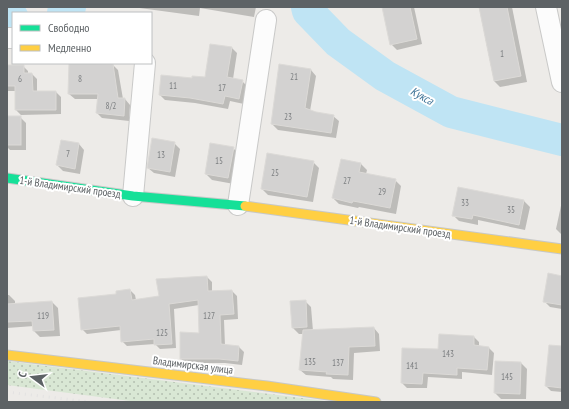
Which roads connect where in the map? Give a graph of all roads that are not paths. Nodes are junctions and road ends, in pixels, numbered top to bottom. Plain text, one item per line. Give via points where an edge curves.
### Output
1 (546, 7) edge
2 (266, 20) dead end
3 (145, 64) edge
4 (562, 82) edge
5 (7, 178) edge
6 (133, 196) junction
7 (238, 205) junction
8 (562, 249) edge
9 (7, 355) edge
10 (376, 402) edge

1 - 4 street
2 - 7 street
3 - 6 street, 1-й Владимирский проезд
5 - 6 street, 1-й Владимирский проезд
6 - 7 street, 1-й Владимирский проезд
7 - 8 street, 1-й Владимирский проезд
9 - 10 street, Владимирская улица via 268,386

